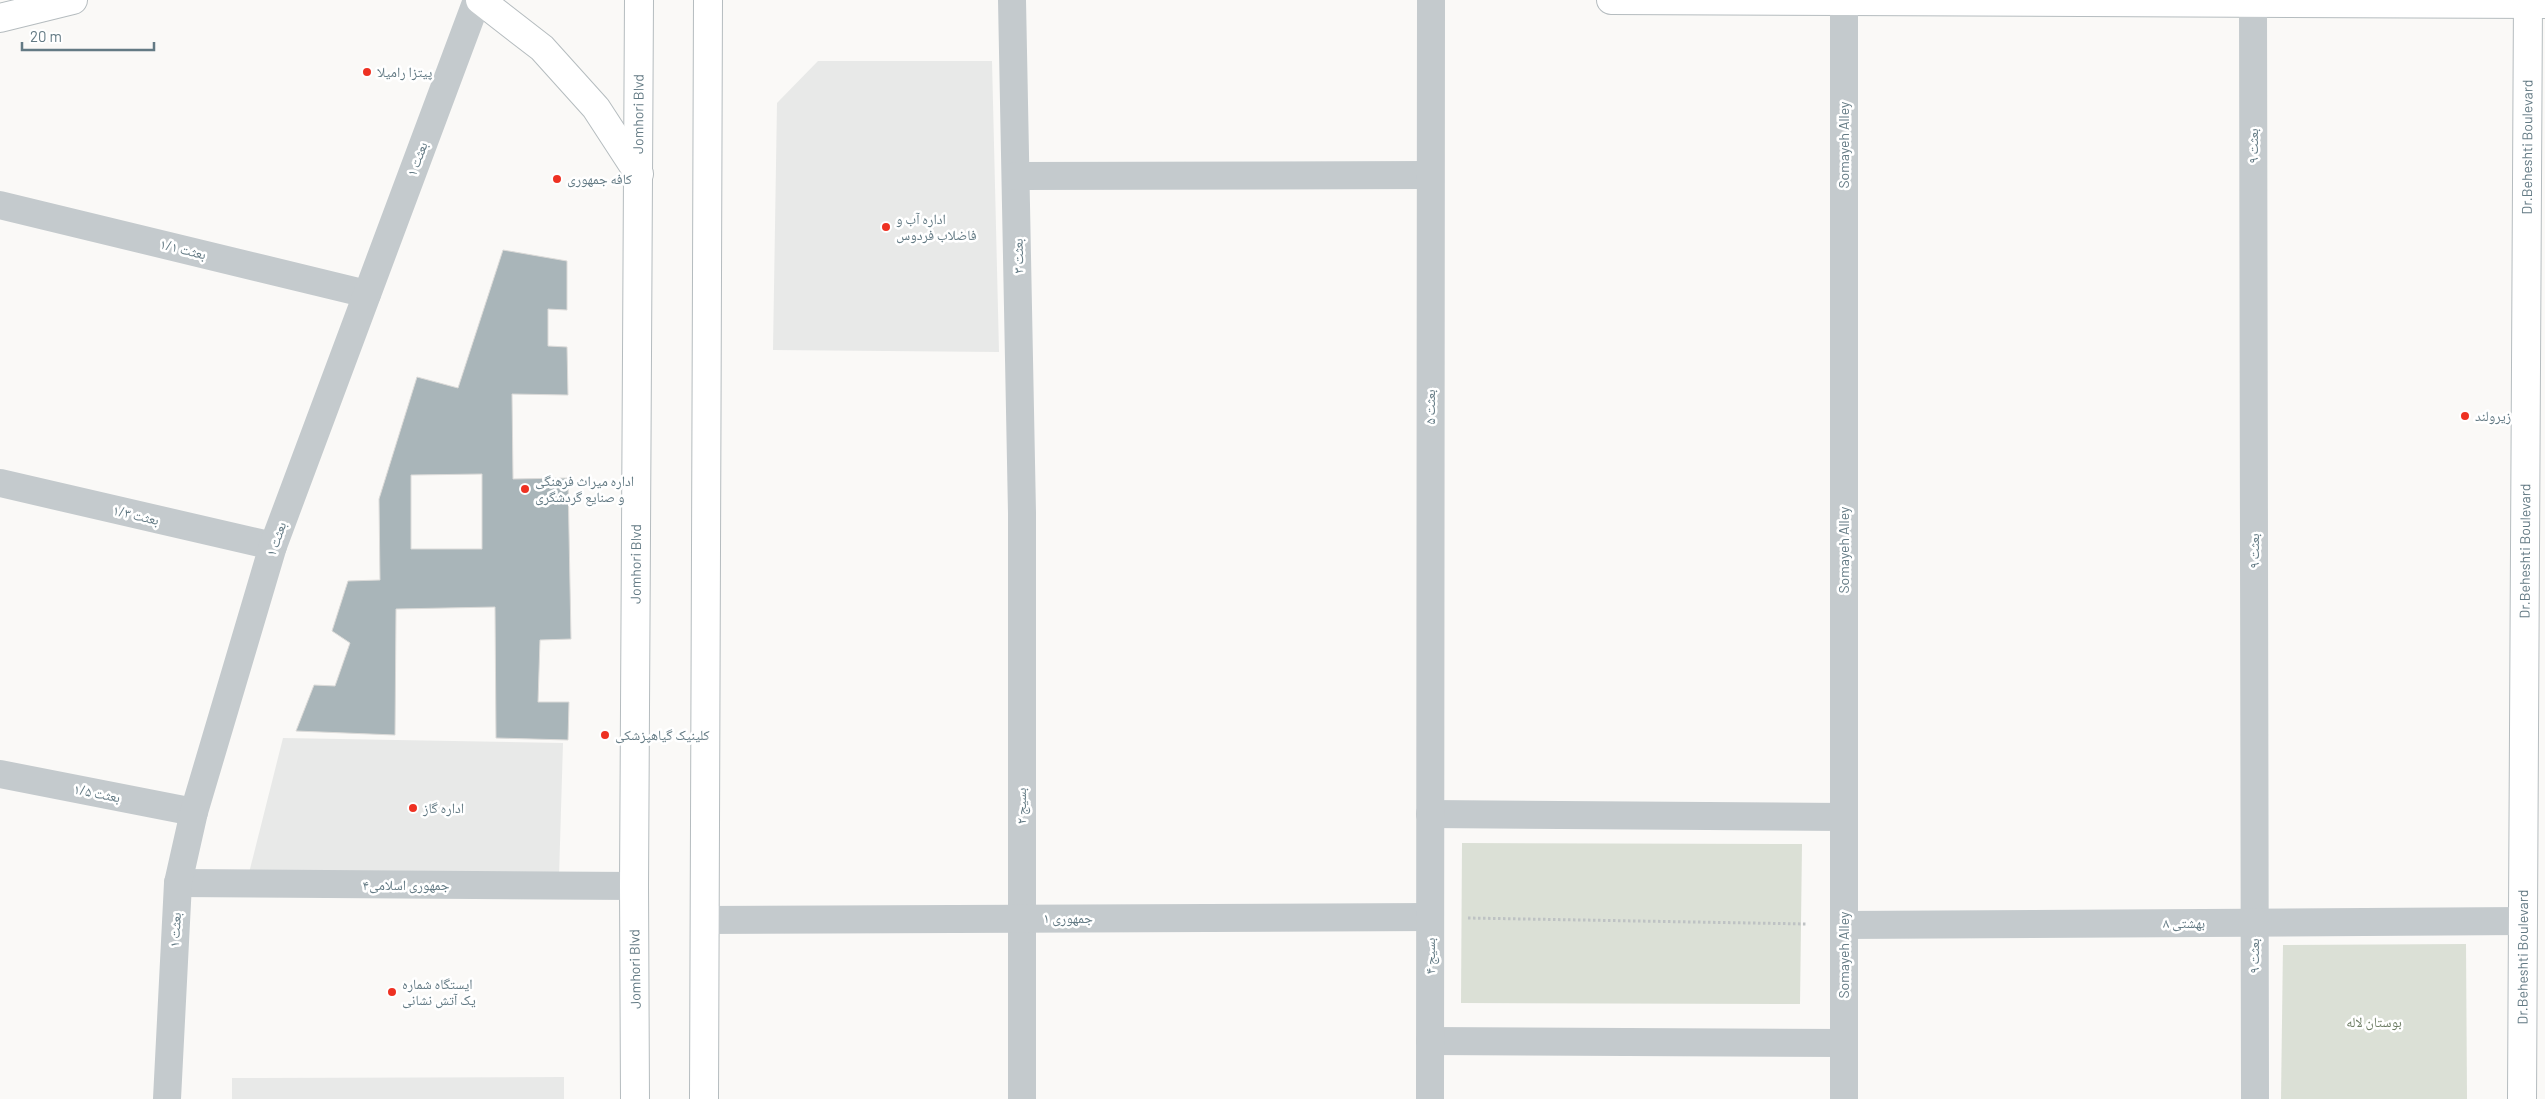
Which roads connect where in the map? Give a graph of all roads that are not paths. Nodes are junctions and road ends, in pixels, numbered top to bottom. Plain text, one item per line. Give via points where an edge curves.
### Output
1 (73, 0) edge
2 (478, 0) edge
3 (639, 0) edge
4 (708, 0) edge
5 (1012, 0) edge
6 (1430, 0) edge
7 (1611, 0) edge
8 (1844, 1) edge
9 (2253, 2) junction
10 (2534, 2) edge
11 (0, 18) edge
12 (639, 174) junction
13 (1430, 175) junction
14 (1016, 176) junction
15 (0, 205) edge
16 (367, 294) junction
17 (0, 484) edge
18 (1022, 513) joint
19 (273, 546) junction
20 (0, 774) edge
21 (194, 812) junction
22 (1430, 814) junction
23 (1844, 816) junction
24 (178, 883) junction
25 (634, 886) junction
26 (1430, 917) junction
27 (1021, 918) junction
28 (705, 920) junction
29 (2523, 921) junction
30 (2254, 923) junction
31 (1844, 925) junction
32 (1430, 1041) junction
33 (1844, 1043) junction
34 (168, 1099) edge
35 (635, 1099) edge
36 (704, 1099) edge
37 (1022, 1099) edge
38 (1430, 1099) edge
39 (1844, 1099) edge
40 (2254, 1099) edge
41 (2522, 1099) edge

1 - 11 main road
2 - 12 main road via 542,48 596,108
2 - 16 street, بعثت ۱
3 - 12 main road, Jomhori Blvd
4 - 28 main road
5 - 14 street, بعثت ۳
6 - 13 street, بعثت ۵
7 - 8 main road
8 - 9 main road
8 - 23 street, Somayeh Alley
9 - 10 main road
9 - 30 street, بعثت ۹
10 - 29 main road, Dr.Beheshti Boulevard
12 - 25 main road, Jomhori Blvd
13 - 14 street
13 - 22 street, بعثت ۵
14 - 18 street, بعثت ۳
15 - 16 street, بعثت ۱/۱
16 - 19 street, بعثت ۱
17 - 19 street, بعثت ۱/۳
18 - 27 street, بسیج ۲
19 - 21 street, بعثت ۱
20 - 21 street, بعثت ۱/۵
21 - 24 street, بعثت ۱
22 - 23 street
22 - 26 street, بسیج ۴
23 - 31 street, Somayeh Alley
24 - 25 street, جمهوری اسلامی۴
24 - 34 street, بعثت ۱
25 - 35 main road, Jomhori Blvd
26 - 27 street, جمهوری ۱
26 - 32 street, بسیج ۴
27 - 28 street, جمهوری ۱
27 - 37 street, بسیج ۲
28 - 36 main road
29 - 30 street, بهشتی ۸
29 - 41 main road, Dr.Beheshti Boulevard
30 - 31 street, بهشتی ۸
30 - 40 street, بعثت ۹
31 - 33 street, Somayeh Alley
32 - 33 street
32 - 38 street, بسیج ۴
33 - 39 street, Somayeh Alley

